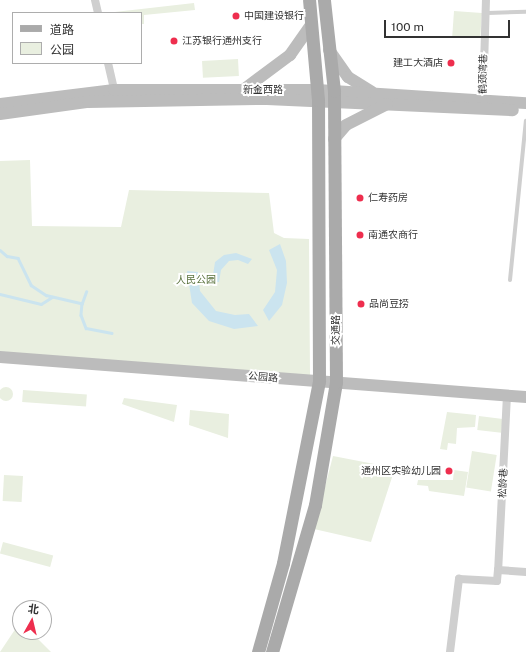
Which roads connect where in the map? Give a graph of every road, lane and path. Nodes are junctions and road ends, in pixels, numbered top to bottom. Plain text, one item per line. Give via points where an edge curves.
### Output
1 (95, 0) edge
2 (309, 0) edge
3 (324, 0) edge
4 (486, 0) edge
5 (98, 12) edge
6 (526, 12) edge
7 (488, 13) junction
8 (311, 25) junction
9 (328, 49) junction
10 (108, 64) edge
11 (114, 90) junction
12 (243, 90) junction
13 (318, 95) junction
14 (379, 95) junction
15 (334, 96) junction
16 (483, 100) junction
17 (526, 103) edge
18 (0, 104) edge
19 (388, 104) junction
20 (526, 111) edge
21 (0, 114) edge
22 (526, 121) edge
23 (334, 139) junction
24 (510, 280) dead end
25 (0, 358) edge
26 (319, 381) junction
27 (336, 382) junction
28 (507, 396) junction
29 (526, 397) edge
30 (498, 570) junction
31 (526, 572) edge
32 (258, 652) edge
33 (272, 652) edge
34 (450, 652) edge

1 - 5 street
2 - 8 main road, 交通路
3 - 9 main road, 交通路
4 - 7 street, 鹤颈湾巷
6 - 7 lane
7 - 16 street, 鹤颈湾巷
8 - 12 main road via 290,55
8 - 13 main road, 交通路
9 - 14 main road via 348,77
9 - 15 main road, 交通路
10 - 11 street
11 - 12 main road, 新金西路
11 - 18 main road, 新金西路
12 - 13 main road, 新金西路
13 - 15 main road, 新金西路
13 - 21 main road, 新金西路 via 88,102
13 - 26 main road, 交通路
14 - 15 main road, 新金西路
14 - 16 main road, 新金西路
15 - 19 main road, 新金西路
15 - 23 main road, 交通路
16 - 17 main road, 新金西路
19 - 20 main road, 新金西路
19 - 23 main road via 346,125
22 - 24 lane
23 - 27 main road, 交通路
25 - 26 main road, 公园路
26 - 27 main road, 公园路
26 - 32 main road, 交通路 via 283,564
27 - 28 main road, 公园路
27 - 33 main road, 交通路 via 315,505
28 - 29 main road, 公园路
28 - 30 street, 松龄巷
30 - 31 street
30 - 34 street via 497,581 459,579

